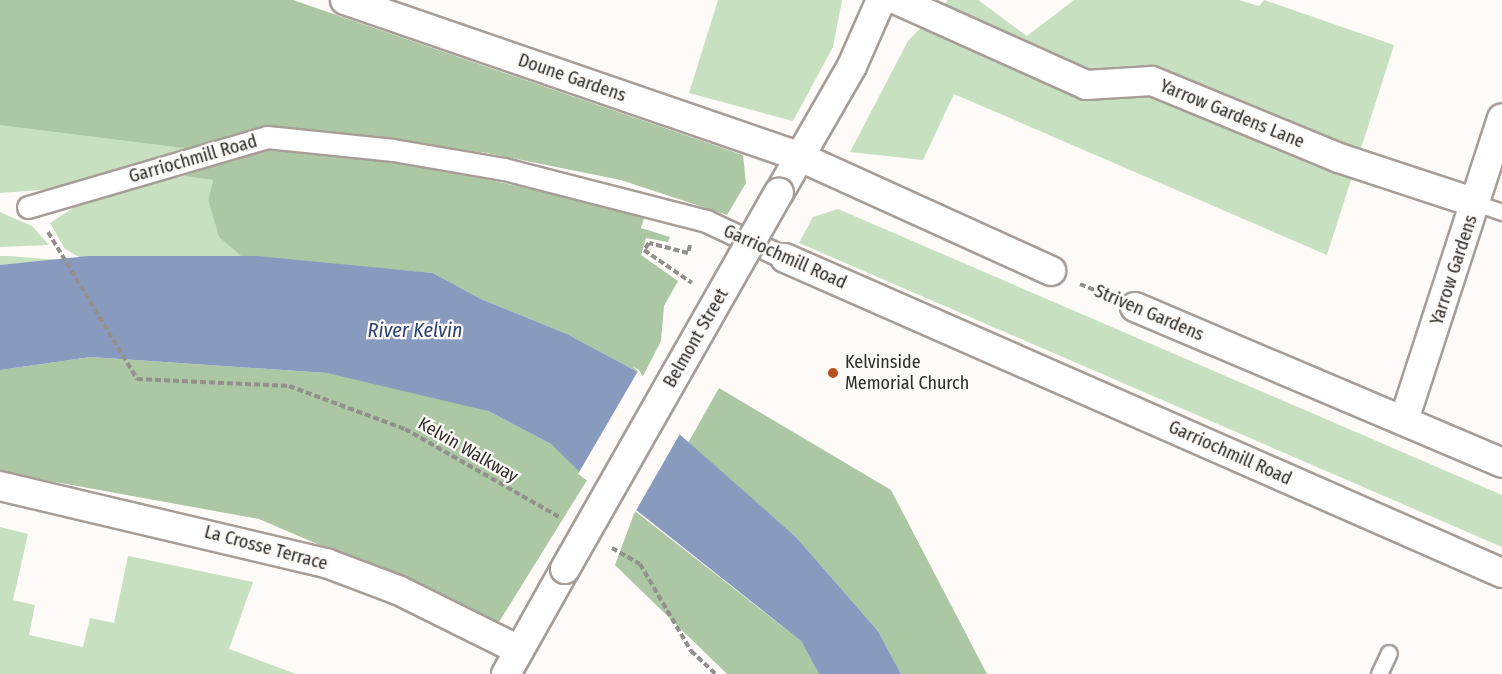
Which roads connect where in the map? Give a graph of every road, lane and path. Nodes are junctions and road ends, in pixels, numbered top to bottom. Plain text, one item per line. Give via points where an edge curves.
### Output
1 (345, 0) edge
2 (881, 0) edge
3 (897, 0) edge
4 (1502, 119) edge
5 (798, 156) junction
6 (28, 207) dead end
7 (1489, 208) edge
8 (681, 250) dead end
9 (65, 255) dead end
10 (785, 258) joint
11 (670, 269) dead end
12 (1051, 271) joint
13 (1135, 307) joint
14 (1404, 420) junction
15 (1502, 463) edge
16 (0, 486) edge
17 (569, 523) dead end
18 (609, 546) dead end
19 (1502, 573) edge
20 (1389, 653) dead end
21 (513, 662) edge
22 (716, 674) edge
23 (1379, 674) edge

1 - 5 street, Doune Gardens
2 - 5 street, Belmont Street via 852,66
3 - 7 street, Yarrow Gardens Lane via 1086,85 1152,81 1339,158
4 - 7 street, Yarrow Gardens
5 - 12 street
5 - 21 street, Belmont Street, bridge
6 - 10 street, Garriochmill Road via 267,137 393,150 504,169 706,221
7 - 14 street, Yarrow Gardens
8 - 11 path via 649,243 644,250
9 - 17 path, Kelvin Walkway via 137,379 289,386 405,429
10 - 19 street, Garriochmill Road
12 - 13 path, Striven Gardens
13 - 14 street, Striven Gardens
14 - 15 street, Striven Gardens
16 - 21 street, La Crosse Terrace via 326,563 398,590
18 - 22 path via 640,564 692,651
20 - 23 lane

